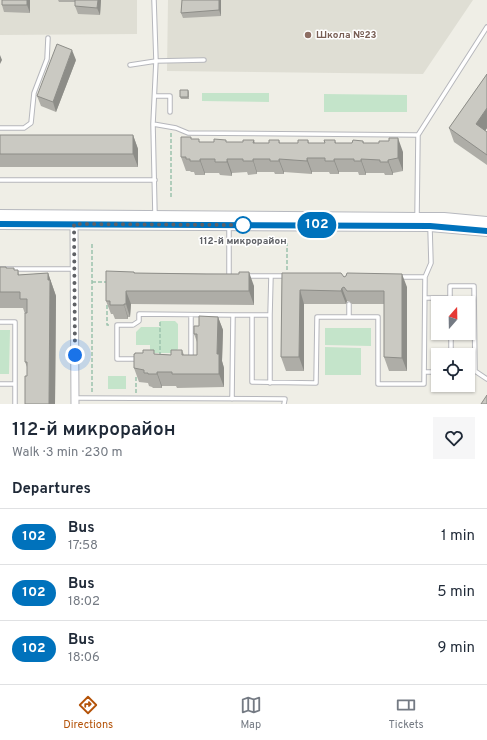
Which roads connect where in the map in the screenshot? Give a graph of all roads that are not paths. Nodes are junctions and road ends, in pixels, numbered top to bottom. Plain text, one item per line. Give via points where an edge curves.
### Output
1 (154, 0) edge
2 (487, 27) edge
3 (48, 38) dead end
4 (204, 60) dead end
5 (156, 61) junction
6 (130, 65) dead end
7 (155, 96) junction
8 (170, 112) dead end
9 (154, 124) junction
10 (0, 128) edge
11 (418, 135) junction
12 (0, 180) edge
13 (155, 180) junction
14 (0, 215) edge
15 (155, 216) junction
16 (417, 218) junction
17 (487, 222) edge
18 (0, 224) edge
19 (74, 224) junction
20 (229, 225) junction
21 (430, 226) junction
22 (487, 231) edge
23 (0, 269) edge
24 (74, 270) junction
25 (221, 275) edge
26 (229, 276) junction
27 (236, 276) edge
28 (243, 276) edge
29 (271, 276) junction
30 (294, 276) edge
31 (395, 277) edge
32 (425, 277) junction
33 (450, 296) edge
34 (474, 296) edge
35 (425, 298) junction
36 (431, 298) edge
37 (349, 304) edge
38 (191, 314) junction
39 (233, 315) junction
40 (252, 315) junction
41 (270, 315) junction
42 (349, 317) junction
43 (0, 322) edge
44 (144, 359) edge
45 (183, 360) edge
46 (475, 371) edge
47 (424, 372) junction
48 (431, 372) edge
49 (487, 379) edge
50 (270, 383) junction
51 (0, 384) edge
52 (15, 384) junction
53 (232, 399) junction
54 (75, 401) edge
55 (15, 404) edge
56 (284, 404) edge

1 - 5 lane
2 - 11 lane
3 - 10 lane via 47,59 34,93 30,123 24,128
4 - 5 lane
5 - 6 lane
5 - 7 lane
7 - 8 lane via 170,96
7 - 9 lane
9 - 11 lane via 188,133
9 - 13 lane
11 - 16 lane
12 - 13 lane
13 - 15 lane
14 - 15 street
15 - 16 street
16 - 17 street
18 - 19 street
19 - 20 street
19 - 24 street
20 - 21 street
20 - 26 lane
21 - 22 street
21 - 32 lane via 431,263
23 - 24 lane
24 - 54 street
25 - 26 lane
26 - 27 lane
28 - 29 lane
29 - 30 lane
29 - 41 lane
31 - 32 lane
32 - 35 lane
33 - 34 lane via 450,286 474,286
35 - 36 lane
35 - 47 lane
37 - 42 lane
38 - 39 lane
38 - 44 lane via 139,314 139,321 133,325 117,325 117,359
38 - 45 lane via 191,360
39 - 40 lane
39 - 53 lane
40 - 41 lane
40 - 50 lane via 252,382
41 - 50 lane
42 - 47 lane via 378,317 378,384 424,384
42 - 50 lane via 317,317 316,383
43 - 52 lane via 15,322
46 - 49 lane
47 - 48 lane
51 - 52 lane
52 - 55 lane
53 - 54 lane via 92,398
53 - 56 lane via 284,399

